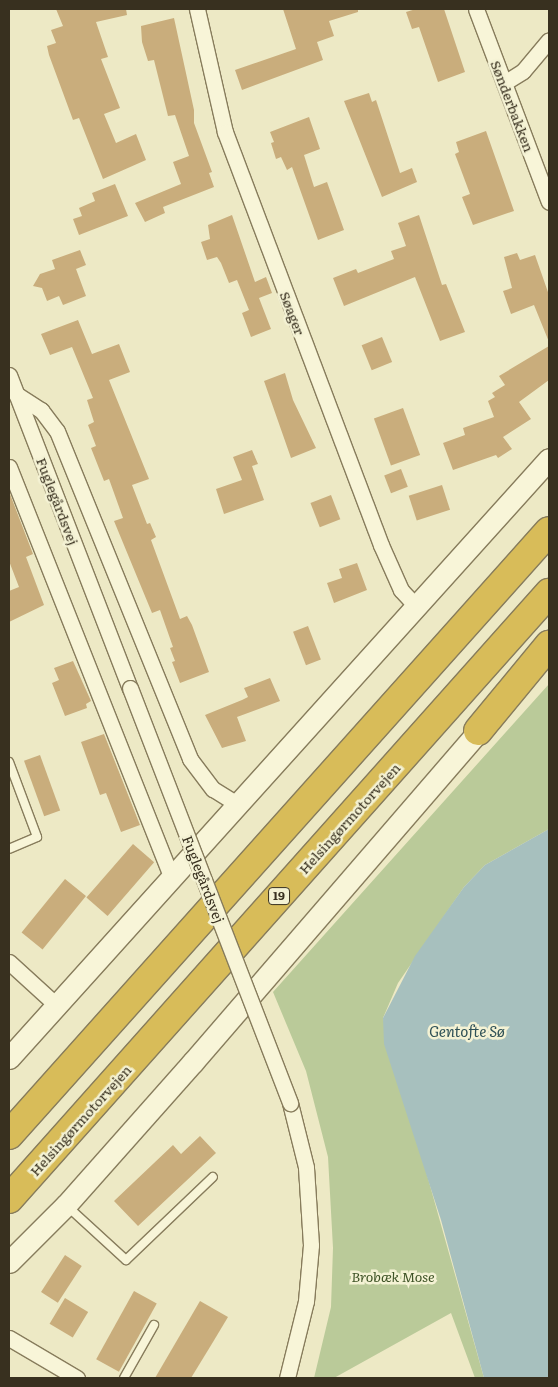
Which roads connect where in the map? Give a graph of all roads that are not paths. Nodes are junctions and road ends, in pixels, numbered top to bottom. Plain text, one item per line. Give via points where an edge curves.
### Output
1 (196, 9) edge
2 (476, 9) edge
3 (549, 40) edge
4 (504, 83) junction
5 (549, 202) edge
6 (9, 375) edge
7 (16, 394) junction
8 (9, 409) edge
9 (549, 459) edge
10 (9, 467) edge
11 (549, 531) edge
12 (549, 593) edge
13 (417, 607) junction
14 (549, 645) edge
15 (549, 656) edge
16 (478, 731) junction
17 (9, 762) edge
18 (239, 805) junction
19 (9, 849) edge
20 (170, 877) junction
21 (9, 962) edge
22 (55, 1004) junction
23 (122, 1008) junction
24 (9, 1058) edge
25 (9, 1110) edge
26 (9, 1135) edge
27 (213, 1177) dead end
28 (9, 1199) edge
29 (66, 1205) junction
30 (9, 1262) edge
31 (154, 1325) dead end
32 (9, 1338) edge
33 (71, 1377) edge
34 (124, 1378) edge
35 (286, 1378) edge

1 - 13 street, Søager via 225,132 384,552 401,590
2 - 4 street, Sønderbakken
3 - 4 street via 523,71
4 - 5 street, Sønderbakken
6 - 7 street, Fuglegårdsvej
7 - 8 street
7 - 18 street, Fuglegårdsvej via 41,410 57,431 190,759 213,789
7 - 35 street, Fuglegårdsvej, bridge via 290,1104 306,1167 311,1245 306,1301 295,1356
9 - 13 street
10 - 20 street
11 - 23 highway
12 - 28 highway, Helsingørmotorvejen / 19
13 - 18 street
14 - 16 highway
15 - 16 street
16 - 29 street
17 - 19 lane via 37,837
18 - 20 street
20 - 22 street
21 - 22 street
22 - 24 street
23 - 25 highway via 101,1015
23 - 26 highway
27 - 29 lane via 126,1260
29 - 30 street
31 - 34 lane
32 - 33 street

